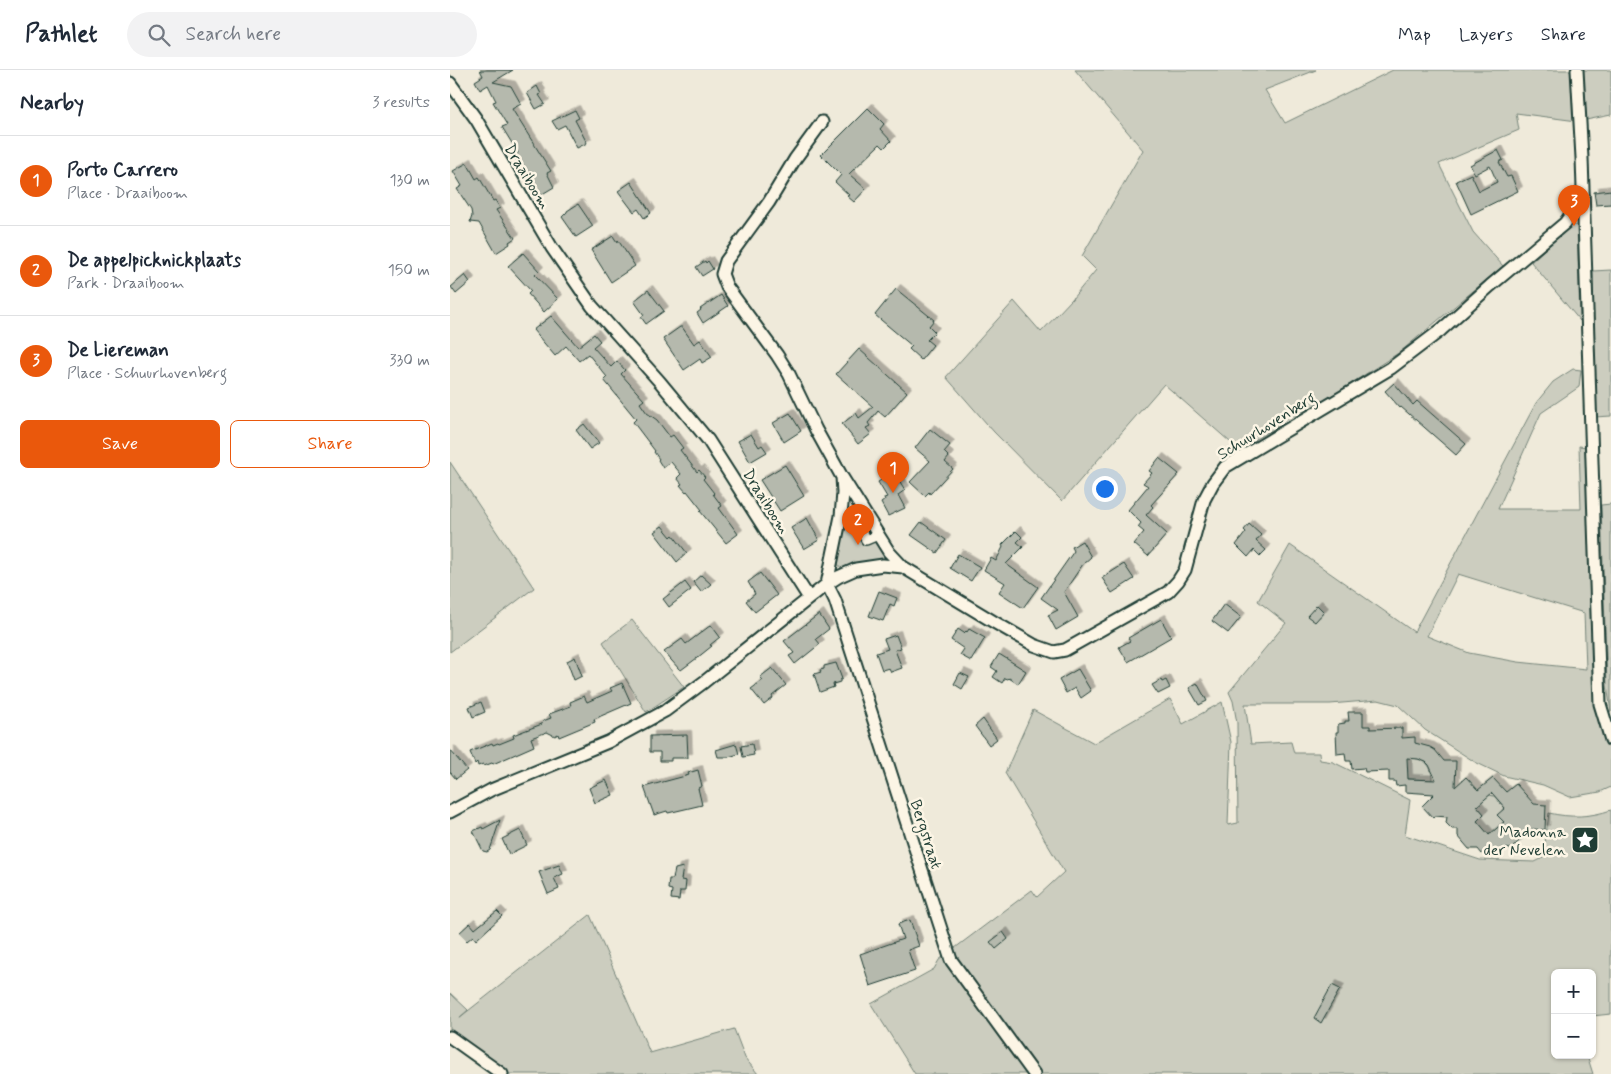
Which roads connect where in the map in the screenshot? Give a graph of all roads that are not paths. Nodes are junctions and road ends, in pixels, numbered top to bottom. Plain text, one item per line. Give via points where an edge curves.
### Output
1 (1577, 70) edge
2 (450, 83) edge
3 (822, 122) dead end
4 (1583, 198) junction
5 (842, 477) junction
6 (858, 526) dead end
7 (878, 535) junction
8 (904, 567) junction
9 (827, 584) junction
10 (809, 598) junction
11 (1611, 740) edge
12 (450, 812) edge
13 (450, 1037) edge
14 (502, 1074) edge
15 (1034, 1074) edge

1 - 4 street
2 - 10 street, Draaiboom via 476,119 552,248 587,298 708,440
3 - 5 street via 726,261 722,274 727,287 789,374
4 - 8 street, Schuurhovenberg via 1565,223 1441,330 1391,368 1225,467 1204,500 1185,570 1168,592 1066,650 1054,652 1034,645
4 - 11 street via 1600,704
5 - 7 street
5 - 9 street via 841,516
6 - 7 street via 866,540
7 - 8 street via 888,552
8 - 9 street, Schuurhovenberg via 882,565 856,569
9 - 10 street, Schuurhovenberg
9 - 15 street, Bergstraat via 951,960
10 - 12 street via 665,711 608,742 492,790
13 - 14 street

